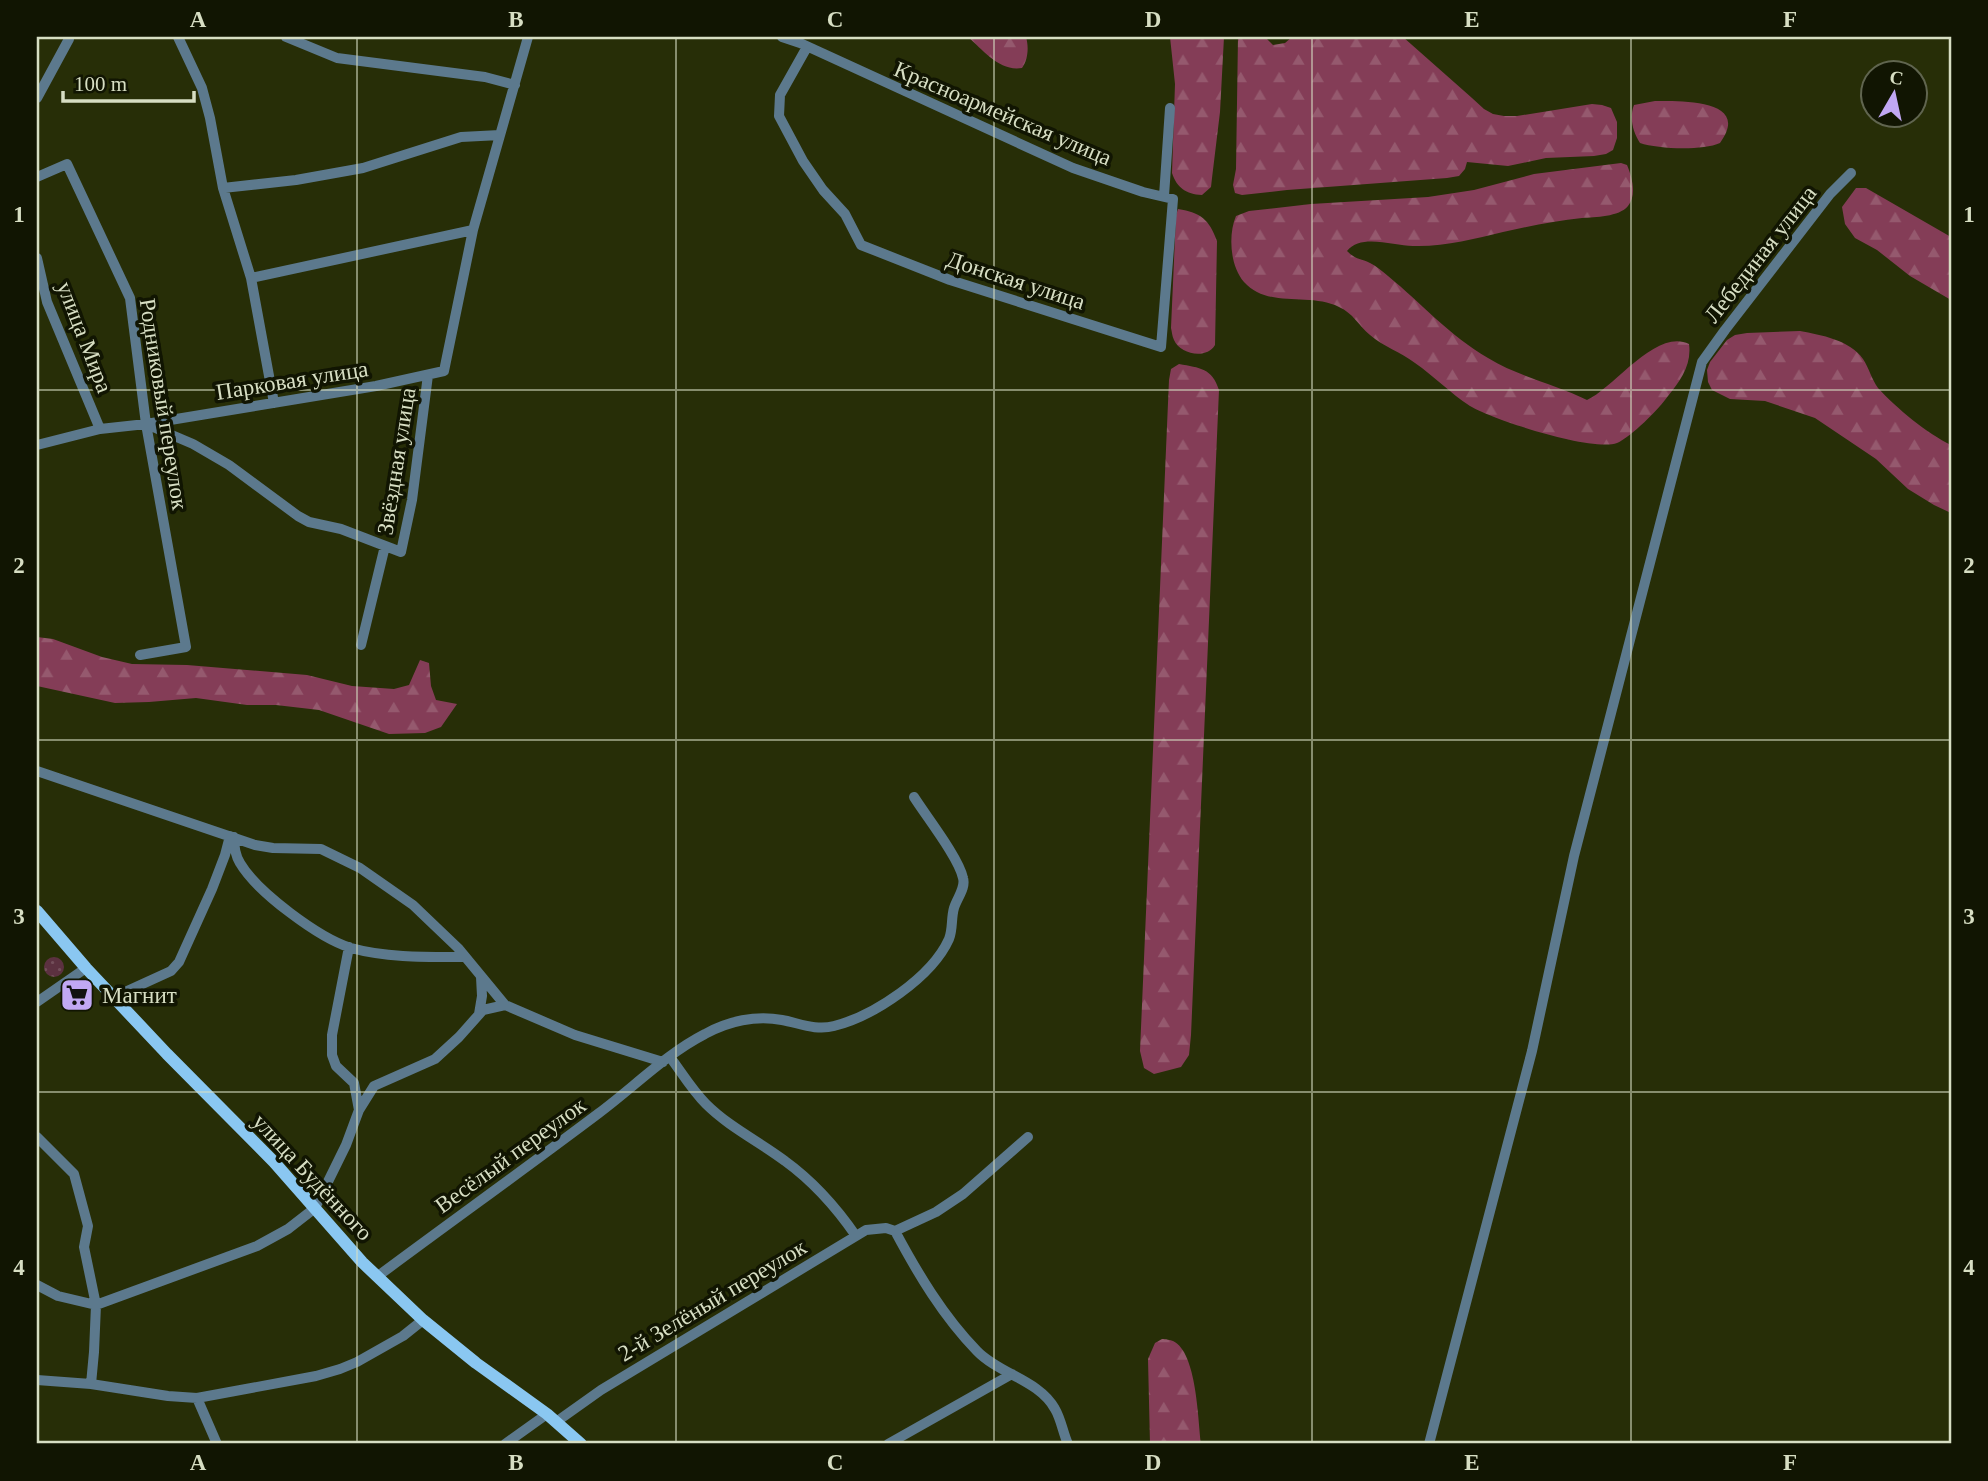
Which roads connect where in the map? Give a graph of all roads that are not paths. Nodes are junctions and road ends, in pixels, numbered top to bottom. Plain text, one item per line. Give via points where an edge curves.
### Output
1 (178, 37) edge
2 (286, 37) edge
3 (528, 37) edge
4 (782, 37) edge
5 (69, 39) dead end
6 (807, 47) junction
7 (514, 85) junction
8 (37, 98) edge
9 (1170, 108) dead end
10 (500, 135) junction
11 (1851, 173) dead end
12 (37, 177) edge
13 (223, 188) junction
14 (1168, 198) junction
15 (473, 230) junction
16 (37, 258) edge
17 (251, 278) junction
18 (428, 375) junction
19 (274, 403) junction
20 (146, 424) junction
21 (100, 429) junction
22 (37, 445) edge
23 (385, 546) junction
24 (401, 552) joint
25 (360, 645) dead end
26 (140, 655) dead end
27 (37, 771) edge
28 (914, 797) dead end
29 (232, 837) junction
30 (37, 911) edge
31 (349, 947) junction
32 (465, 957) junction
33 (86, 968) junction
34 (481, 977) junction
35 (114, 997) junction
36 (37, 1002) edge
37 (505, 1005) junction
38 (479, 1014) junction
39 (667, 1059) junction
40 (359, 1110) junction
41 (37, 1137) edge
42 (1028, 1137) dead end
43 (315, 1208) junction
44 (895, 1231) junction
45 (856, 1236) junction
46 (378, 1276) junction
47 (37, 1285) edge
48 (96, 1306) junction
49 (423, 1320) junction
50 (1012, 1374) junction
51 (37, 1380) edge
52 (90, 1384) junction
53 (197, 1398) junction
54 (551, 1418) junction
55 (217, 1444) edge
56 (505, 1444) edge
57 (581, 1444) edge
58 (888, 1444) edge
59 (1068, 1444) edge
60 (1429, 1444) edge

1 - 13 street via 211,118
2 - 7 street via 337,58 485,76
3 - 7 street
4 - 6 street, Красноармейская улица
5 - 8 street
6 - 14 street, Красноармейская улица via 1073,168
6 - 14 street, Донская улица via 780,95 779,116 803,161 845,214 861,244 950,280 1161,347
7 - 10 street
9 - 14 street
10 - 13 street via 461,137 363,168
10 - 15 street
11 - 60 street, Лебединая улица via 1702,362 1578,842 1532,1051
12 - 20 street, Родниковый переулок via 67,164 130,298
13 - 17 street
15 - 17 street
15 - 18 street, Парковая улица via 444,371
16 - 21 street, улица Мира via 47,302
17 - 19 street
18 - 19 street, Парковая улица
18 - 24 street, Звёздная улица
19 - 20 street, Парковая улица
20 - 21 street, Парковая улица
20 - 23 street, Парковая улица via 229,465 309,522
20 - 26 street, Родниковый переулок via 186,647
21 - 22 street, Парковая улица
23 - 24 street, Парковая улица
23 - 25 street, Звёздная улица
27 - 29 street
28 - 39 street, Весёлый переулок via 953,856 964,885 949,938 928,968 880,1006 834,1026 760,1018 704,1034
29 - 31 street via 238,861 263,891
29 - 32 street via 273,849 321,849 360,869 413,905
29 - 35 street via 178,962 171,971
30 - 33 main road, улица Будённого
31 - 32 street via 397,955
31 - 40 street via 332,1055 336,1066 354,1083
32 - 34 street
33 - 35 main road, улица Будённого
33 - 36 street
34 - 37 street
34 - 38 street
35 - 43 main road, улица Будённого
37 - 38 street
37 - 39 street via 575,1035
38 - 40 street via 435,1059 374,1086
39 - 45 street via 721,1118 802,1174 839,1211
39 - 46 street, Весёлый переулок
40 - 43 street
41 - 48 street via 74,1174 88,1226 84,1247
42 - 44 street, 2-й Зелёный переулок via 963,1194
43 - 46 main road, улица Будённого
43 - 48 street via 257,1246
44 - 45 street, 2-й Зелёный переулок via 876,1228
44 - 50 street via 933,1297 986,1359
45 - 54 street, 2-й Зелёный переулок
46 - 49 main road, улица Будённого
47 - 48 street
48 - 52 street
49 - 53 street via 403,1336 340,1369
49 - 54 main road, улица Будённого
50 - 58 street
50 - 59 street via 1054,1407
51 - 52 street
52 - 53 street
53 - 55 street
54 - 56 street, 2-й Зелёный переулок
54 - 57 main road, улица Будённого

